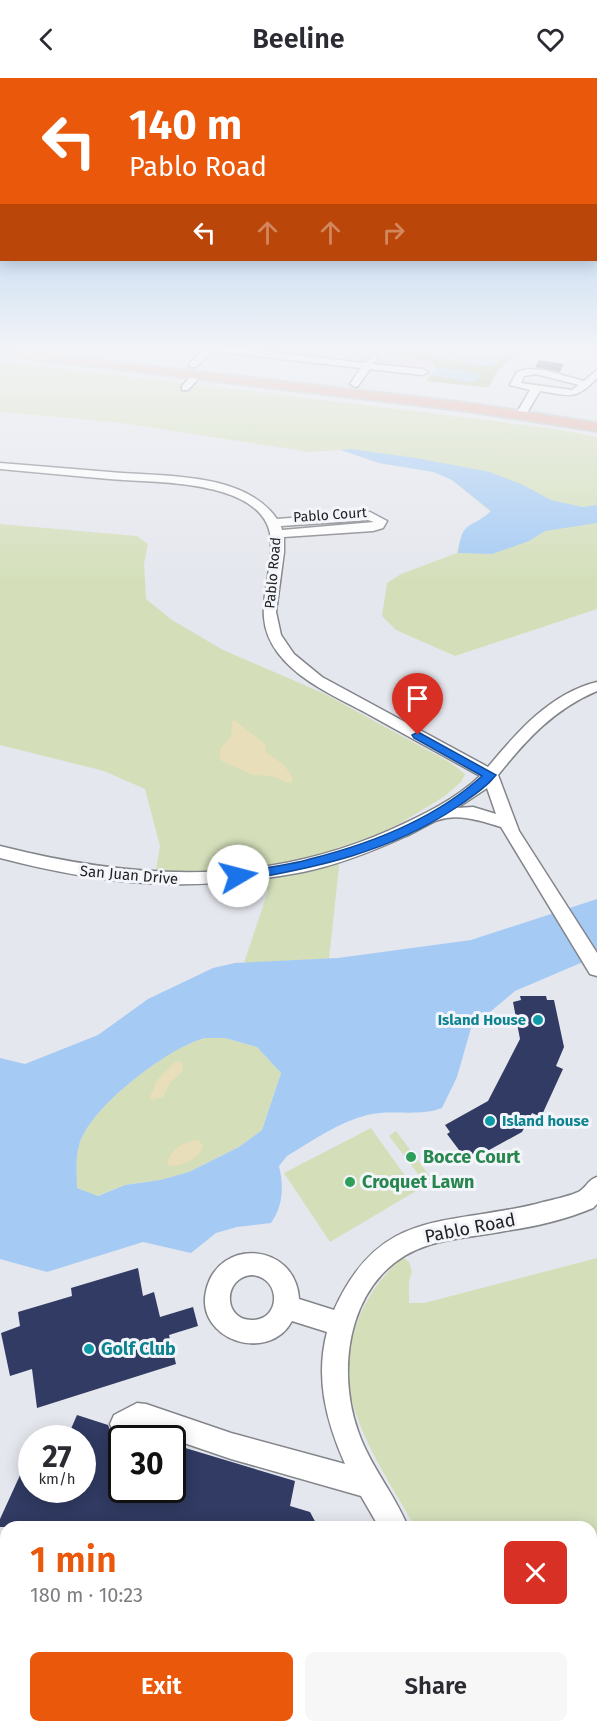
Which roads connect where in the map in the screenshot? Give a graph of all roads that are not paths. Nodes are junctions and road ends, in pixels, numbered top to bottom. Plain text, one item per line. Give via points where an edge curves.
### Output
1 (0, 466) edge
2 (276, 529) junction
3 (597, 686) edge
4 (490, 775) junction
5 (438, 814) junction
6 (507, 823) junction
7 (0, 852) edge
8 (595, 965) edge
9 (593, 1197) edge
10 (285, 1307) dead end
11 (341, 1324) junction
12 (123, 1424) dead end
13 (372, 1485) junction
14 (391, 1521) edge

1 - 2 street, Pablo Road via 211,486 252,501
2 - 2 street, Pablo Court via 370,516 381,521 373,527
2 - 4 street, Pablo Road via 270,615 274,635 290,659 317,680
3 - 4 street, San Juan Drive via 568,699 535,722
4 - 5 street, San Juan Drive
4 - 6 street
5 - 6 street via 473,813
5 - 7 street, San Juan Drive via 343,855 238,876 166,880 116,877 56,868
6 - 8 street
9 - 11 street, Pablo Road via 534,1215 435,1232 397,1248 365,1278 347,1305
10 - 11 street
11 - 13 street, Pablo Road via 334,1382 343,1429
12 - 13 street via 137,1416 146,1417 231,1446
13 - 14 street, Pablo Road

